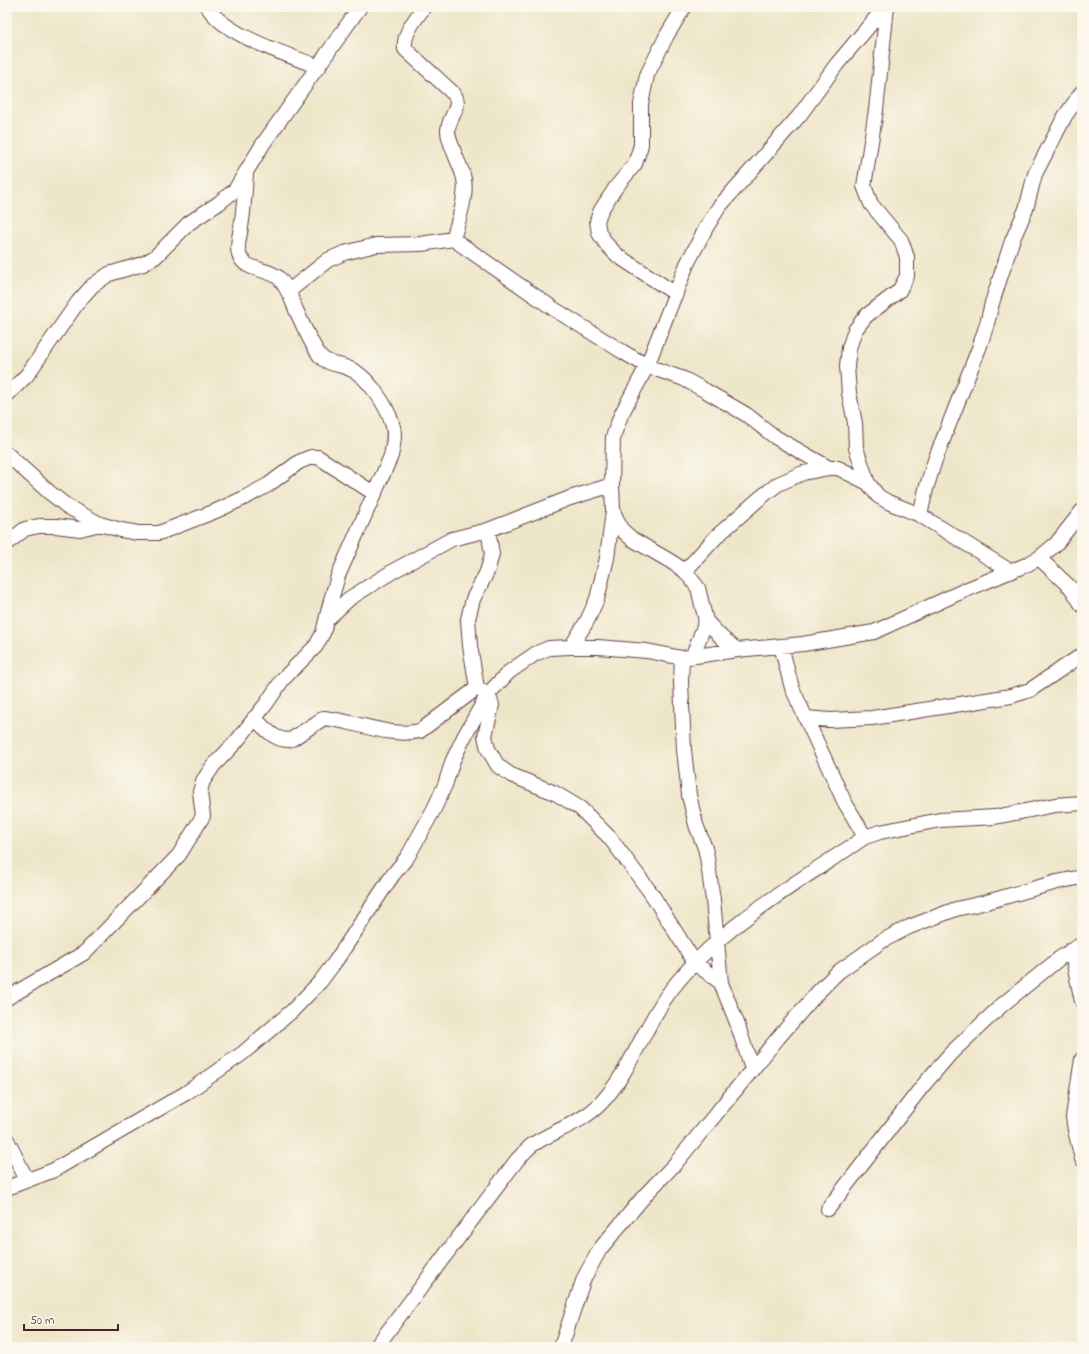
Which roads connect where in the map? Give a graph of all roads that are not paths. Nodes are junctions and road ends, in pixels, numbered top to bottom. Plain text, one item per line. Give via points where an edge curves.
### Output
1 (208, 7) edge
2 (360, 7) edge
3 (424, 7) edge
4 (684, 7) edge
5 (886, 7) edge
6 (319, 67) junction
7 (1082, 92) edge
8 (246, 173) junction
9 (453, 239) junction
10 (289, 291) junction
11 (676, 294) junction
12 (646, 366) junction
13 (7, 395) edge
14 (856, 448) junction
15 (7, 454) edge
16 (834, 468) junction
17 (868, 483) junction
18 (612, 485) junction
19 (375, 494) junction
20 (613, 511) junction
21 (1082, 511) edge
22 (920, 515) junction
23 (100, 524) junction
24 (488, 530) junction
25 (7, 542) edge
26 (1039, 558) junction
27 (685, 571) junction
28 (1010, 571) junction
29 (1082, 605) edge
30 (326, 620) junction
31 (706, 621) junction
32 (781, 646) junction
33 (571, 647) junction
34 (736, 650) junction
35 (1082, 655) edge
36 (687, 657) junction
37 (483, 691) junction
38 (254, 718) junction
39 (806, 718) junction
40 (1082, 803) edge
41 (865, 837) junction
42 (1082, 877) edge
43 (717, 940) junction
44 (1076, 947) edge
45 (695, 963) junction
46 (721, 983) junction
47 (7, 998) edge
48 (1082, 1001) edge
49 (1082, 1060) edge
50 (752, 1069) junction
51 (7, 1140) edge
52 (1082, 1159) edge
53 (27, 1180) junction
54 (7, 1188) edge
55 (828, 1209) dead end
56 (376, 1347) edge
57 (561, 1347) edge

1 - 6 street via 226,26 244,36
2 - 6 street
3 - 9 street via 409,29 404,42 405,49 458,100 448,133 464,177 463,201
4 - 11 street via 647,75 641,104 641,145 635,164 616,187 601,210 597,222 599,233 618,256
5 - 11 street via 837,64 799,116 719,207 688,264
5 - 14 street via 876,110 864,186 871,204 901,240 907,257 907,276 899,291 866,316 855,330 849,348 847,366
6 - 8 street via 263,144
7 - 22 street via 1064,116 1035,174 1026,209 1012,241 979,348 935,460
8 - 10 street via 237,246 239,256 245,263 278,277
8 - 13 street via 235,190 189,223 155,258 109,274 92,286 27,376
9 - 10 street via 421,244 376,245 344,253 328,260
9 - 12 street via 554,309
10 - 19 street via 321,357 331,364 360,374 383,403 393,423 391,456
11 - 12 street
12 - 16 street via 684,379 747,415 775,437
12 - 18 street via 621,415 613,437
14 - 16 street
14 - 17 street
15 - 23 street via 68,507
16 - 17 street
16 - 27 street via 803,473 778,484 717,536
17 - 22 street via 878,496
18 - 20 street
18 - 24 street via 570,498
19 - 23 street via 318,456 310,456 244,498 159,533 138,533
19 - 30 street via 338,576
20 - 27 street via 621,529 632,539
20 - 33 street via 607,558 597,599
21 - 26 street via 1056,544
22 - 28 street
23 - 25 street via 80,529 39,526 25,529
24 - 30 street via 452,539 395,570 350,598
24 - 37 street via 492,554 487,572 473,599 468,619 470,646
26 - 28 street
26 - 29 street via 1072,589
27 - 31 street via 698,588
28 - 32 street via 874,632 835,640
30 - 38 street via 324,633 316,646 283,679
31 - 34 street
31 - 36 street
32 - 34 street
32 - 39 street via 792,688
33 - 36 street via 647,651
33 - 37 street via 549,648 535,654
34 - 36 street
35 - 39 street via 1030,690 1011,696 872,718
36 - 43 street via 680,682 684,750 689,796 707,857
37 - 38 street via 420,731 409,734 324,718 286,741 279,739
37 - 45 street via 492,705 486,736 488,750 498,766 511,775 555,793 580,808 610,838 651,893
37 - 53 street via 437,803 408,856 320,982 258,1041 186,1093 54,1170
38 - 47 street via 203,781 200,792 203,816 179,855 84,953
39 - 41 street via 844,801
40 - 41 street via 995,817 940,820
41 - 43 street
42 - 50 street via 956,909 909,927 882,941 838,972
43 - 45 street
43 - 46 street
44 - 48 street
44 - 55 street via 1002,1006 950,1054
45 - 46 street
45 - 56 street via 671,990 614,1086 601,1102 587,1116 532,1146 517,1160
46 - 50 street
49 - 52 street via 1073,1117
50 - 57 street via 675,1164 600,1249 584,1278
51 - 53 street
53 - 54 street

